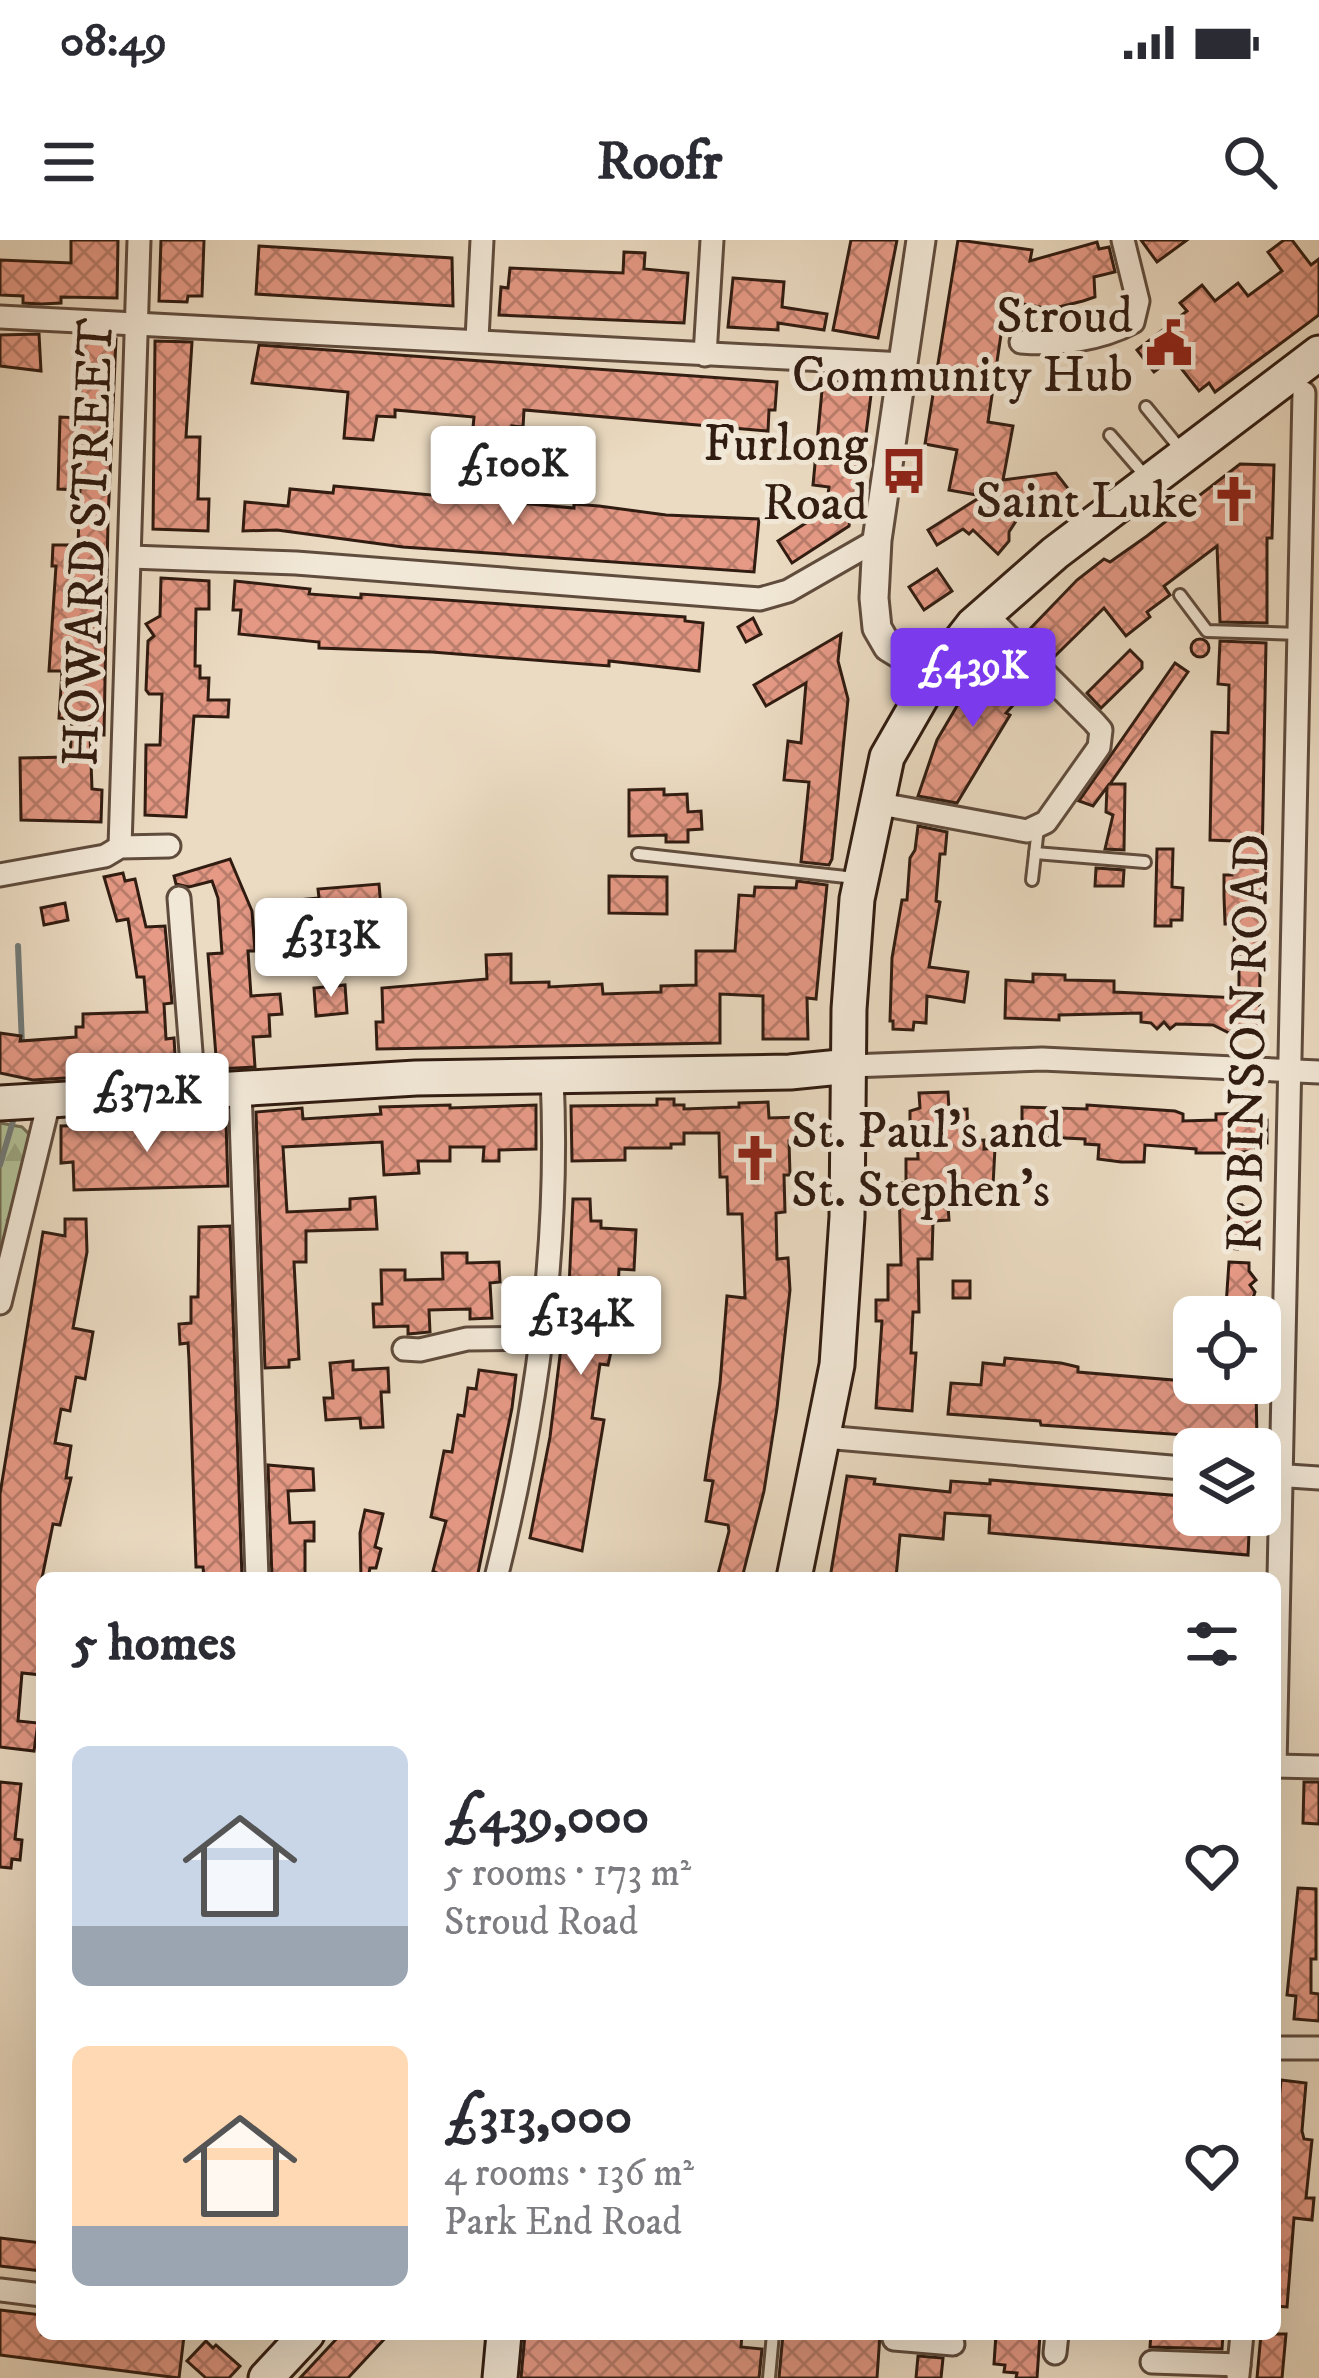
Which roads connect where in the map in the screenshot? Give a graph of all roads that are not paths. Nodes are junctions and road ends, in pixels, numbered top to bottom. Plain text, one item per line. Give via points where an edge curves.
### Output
1 (139, 240) edge
2 (482, 240) edge
3 (712, 240) edge
4 (921, 240) edge
5 (1123, 240) edge
6 (0, 316) edge
7 (137, 321) junction
8 (476, 339) junction
9 (1021, 342) dead end
10 (1319, 353) edge
11 (705, 355) junction
12 (904, 364) junction
13 (1267, 392) junction
14 (1312, 393) edge
15 (1146, 407) dead end
16 (1110, 435) dead end
17 (1184, 454) junction
18 (1149, 481) junction
19 (877, 540) junction
20 (130, 557) junction
21 (1180, 595) dead end
22 (985, 613) junction
23 (1300, 634) junction
24 (934, 676) junction
25 (875, 803) junction
26 (1038, 828) junction
27 (169, 846) dead end
28 (120, 847) junction
29 (638, 854) dead end
30 (1035, 854) junction
31 (1145, 862) dead end
32 (0, 874) edge
33 (859, 879) junction
34 (1032, 880) dead end
35 (178, 898) dead end
36 (850, 1066) junction
37 (1291, 1070) junction
38 (1319, 1072) edge
39 (552, 1076) junction
40 (240, 1089) junction
41 (194, 1091) junction
42 (49, 1102) junction
43 (0, 1103) edge
44 (0, 1303) edge
45 (543, 1338) junction
46 (404, 1349) dead end
47 (1273, 1428) edge
48 (824, 1437) junction
49 (1173, 1466) edge
50 (1281, 1476) edge
51 (1319, 1478) edge
52 (1271, 1536) edge
53 (256, 1572) edge
54 (497, 1572) edge
55 (795, 1572) edge
56 (1272, 1572) edge
57 (1281, 1767) edge
58 (1319, 1767) edge
59 (1281, 2048) edge
60 (1319, 2048) edge
61 (0, 2290) edge
62 (36, 2294) edge
63 (297, 2340) edge
64 (503, 2340) edge
65 (773, 2340) edge
66 (906, 2340) edge
67 (1242, 2340) edge
68 (953, 2344) dead end
69 (1152, 2362) dead end
70 (1239, 2372) edge
71 (266, 2378) edge
72 (500, 2378) edge
73 (770, 2378) edge

1 - 7 street, HOWARD STREET
2 - 8 street
3 - 11 street
4 - 12 street
5 - 9 street via 1138,301 1133,322 1054,344
6 - 7 street
7 - 8 street
7 - 20 street, HOWARD STREET
8 - 11 street
10 - 13 main road
11 - 12 street
12 - 19 street
13 - 14 street
13 - 17 main road
14 - 23 street, ROBINSON ROAD
15 - 17 lane
16 - 18 lane
17 - 18 main road
18 - 22 main road
19 - 20 street via 788,591 760,598
19 - 24 street via 877,628 888,646
20 - 28 street, HOWARD STREET
21 - 23 lane via 1207,631
22 - 24 main road
22 - 26 street via 1101,730 1099,747
23 - 37 street, ROBINSON ROAD
24 - 25 main road via 887,757
25 - 26 street
25 - 33 main road
26 - 30 lane
27 - 28 street
28 - 32 street
29 - 33 lane
30 - 31 lane
30 - 34 lane
33 - 36 main road
35 - 41 street
36 - 37 street via 1042,1059
36 - 39 main road
36 - 48 main road via 844,1295
37 - 38 street
37 - 47 street, ROBINSON ROAD
39 - 40 main road
39 - 45 street
40 - 41 main road
40 - 53 street
41 - 42 main road
42 - 43 main road
42 - 44 street
45 - 46 street
45 - 54 street
48 - 49 street
48 - 55 main road
50 - 51 street
52 - 56 street, ROBINSON ROAD
57 - 58 street
59 - 60 street
61 - 62 street
63 - 71 main road
64 - 72 main road
65 - 73 lane
66 - 68 street
67 - 70 street
69 - 70 street

